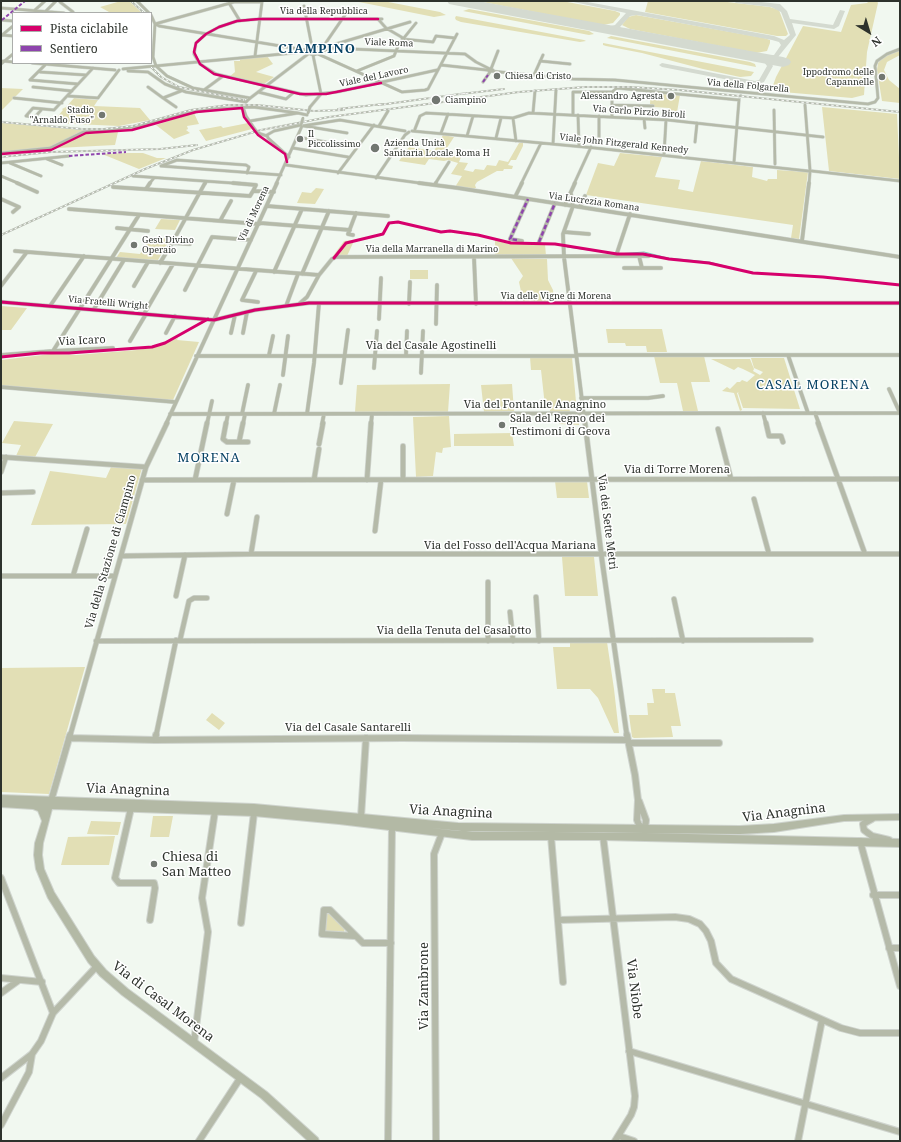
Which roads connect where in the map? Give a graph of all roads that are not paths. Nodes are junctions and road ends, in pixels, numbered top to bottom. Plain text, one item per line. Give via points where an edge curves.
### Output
1 (45, 1) edge
2 (58, 1) edge
3 (137, 1) edge
4 (262, 2) edge
5 (229, 3) junction
6 (304, 6) dead end
7 (1, 8) edge
8 (35, 10) junction
9 (46, 11) junction
10 (55, 12) edge
11 (73, 12) edge
12 (148, 12) edge
13 (347, 12) dead end
14 (152, 18) edge
15 (307, 19) junction
16 (342, 19) junction
17 (378, 19) junction
18 (382, 19) dead end
19 (1, 20) edge
20 (259, 20) junction
21 (12, 21) edge
22 (240, 21) junction
23 (410, 22) dead end
24 (416, 23) dead end
25 (155, 24) junction
26 (12, 27) edge
27 (387, 28) junction
28 (206, 34) junction
29 (457, 34) dead end
30 (2, 35) edge
31 (12, 36) edge
32 (455, 38) junction
33 (403, 39) junction
34 (256, 43) junction
35 (325, 44) junction
36 (312, 47) junction
37 (330, 47) junction
38 (900, 49) edge
39 (305, 51) junction
40 (396, 51) junction
41 (498, 51) dead end
42 (448, 53) junction
43 (308, 54) junction
44 (318, 54) junction
45 (12, 55) edge
46 (313, 55) junction
47 (543, 55) dead end
48 (255, 56) junction
49 (3, 61) edge
50 (540, 61) junction
51 (198, 62) junction
52 (1, 64) edge
53 (45, 64) edge
54 (55, 64) edge
55 (570, 64) dead end
56 (441, 65) junction
57 (156, 66) junction
58 (92, 68) junction
59 (116, 69) junction
60 (122, 69) junction
61 (437, 70) junction
62 (488, 70) junction
63 (356, 71) junction
64 (40, 72) dead end
65 (430, 73) junction
66 (436, 74) junction
67 (86, 75) junction
68 (534, 75) junction
69 (223, 76) junction
70 (484, 82) dead end
71 (381, 83) junction
72 (78, 84) junction
73 (148, 86) dead end
74 (266, 86) junction
75 (32, 87) dead end
76 (204, 90) junction
77 (556, 90) dead end
78 (613, 90) junction
79 (72, 91) junction
80 (181, 91) junction
81 (535, 91) dead end
82 (258, 92) junction
83 (294, 93) junction
84 (320, 94) junction
85 (68, 96) junction
86 (14, 98) dead end
87 (163, 98) junction
88 (286, 98) junction
89 (250, 99) junction
90 (292, 100) dead end
91 (62, 102) junction
92 (612, 105) junction
93 (805, 105) dead end
94 (653, 106) dead end
95 (176, 107) dead end
96 (243, 107) junction
97 (42, 109) junction
98 (774, 110) dead end
99 (388, 111) dead end
100 (298, 113) junction
101 (533, 113) junction
102 (448, 114) junction
103 (554, 114) junction
104 (573, 115) junction
105 (578, 115) junction
106 (306, 116) junction
107 (473, 116) junction
108 (599, 116) junction
109 (612, 117) junction
110 (501, 118) junction
111 (513, 118) junction
112 (644, 119) junction
113 (666, 120) junction
114 (250, 121) junction
115 (697, 123) junction
116 (302, 125) junction
117 (374, 125) junction
118 (379, 126) junction
119 (736, 127) junction
120 (292, 128) junction
121 (645, 128) dead end
122 (410, 130) junction
123 (774, 132) junction
124 (299, 133) junction
125 (346, 133) dead end
126 (440, 133) junction
127 (806, 135) junction
128 (267, 136) junction
129 (468, 136) junction
130 (297, 137) junction
131 (823, 137) dead end
132 (496, 138) junction
133 (516, 140) junction
134 (599, 141) dead end
135 (332, 142) dead end
136 (695, 142) dead end
137 (541, 143) junction
138 (553, 144) junction
139 (579, 146) junction
140 (591, 147) junction
141 (292, 149) junction
142 (283, 151) junction
143 (1, 153) edge
144 (664, 155) junction
145 (70, 156) dead end
146 (289, 157) junction
147 (348, 157) dead end
148 (46, 158) junction
149 (9, 162) junction
150 (449, 162) dead end
151 (734, 162) junction
152 (1, 163) edge
153 (775, 164) dead end
154 (62, 165) dead end
155 (286, 165) junction
156 (810, 171) junction
157 (246, 172) junction
158 (338, 173) junction
159 (281, 175) junction
160 (1, 176) edge
161 (41, 176) dead end
162 (133, 176) dead end
163 (154, 178) junction
164 (376, 178) junction
165 (900, 181) edge
166 (206, 182) junction
167 (435, 185) junction
168 (113, 187) dead end
169 (146, 189) junction
170 (253, 191) junction
171 (37, 192) dead end
172 (274, 192) junction
173 (200, 193) junction
174 (571, 194) junction
175 (585, 196) dead end
176 (514, 197) junction
177 (1, 199) edge
178 (528, 199) junction
179 (231, 201) dead end
180 (555, 203) junction
181 (565, 205) junction
182 (267, 206) junction
183 (573, 206) junction
184 (580, 207) junction
185 (69, 209) dead end
186 (302, 209) junction
187 (329, 211) junction
188 (13, 212) dead end
189 (356, 214) junction
190 (630, 214) junction
191 (139, 215) junction
192 (388, 216) dead end
193 (185, 219) junction
194 (220, 221) junction
195 (259, 224) junction
196 (294, 225) junction
197 (117, 228) dead end
198 (322, 228) junction
199 (130, 229) junction
200 (350, 230) junction
201 (148, 231) dead end
202 (564, 232) junction
203 (589, 234) dead end
204 (353, 235) dead end
205 (252, 240) junction
206 (802, 240) junction
207 (522, 241) dead end
208 (539, 242) dead end
209 (172, 243) junction
210 (190, 244) dead end
211 (15, 251) dead end
212 (27, 252) junction
213 (618, 253) dead end
214 (84, 256) junction
215 (639, 256) junction
216 (649, 256) dead end
217 (474, 257) junction
218 (564, 257) junction
219 (900, 257) edge
220 (111, 258) junction
221 (124, 260) junction
222 (148, 262) junction
223 (160, 263) junction
224 (173, 264) junction
225 (198, 266) junction
226 (624, 268) dead end
227 (642, 268) junction
228 (661, 268) dead end
229 (238, 269) junction
230 (256, 271) junction
231 (274, 272) junction
232 (300, 274) junction
233 (319, 276) junction
234 (381, 278) dead end
235 (410, 282) dead end
236 (437, 285) dead end
237 (1, 286) edge
238 (134, 286) dead end
239 (185, 290) dead end
240 (1, 302) edge
241 (258, 302) dead end
242 (319, 303) junction
243 (900, 303) edge
244 (380, 304) junction
245 (409, 304) junction
246 (437, 304) junction
247 (476, 304) junction
248 (570, 304) junction
249 (297, 305) junction
250 (50, 306) junction
251 (286, 306) junction
252 (80, 308) junction
253 (94, 310) junction
254 (247, 312) junction
255 (145, 314) junction
256 (235, 315) junction
257 (175, 316) junction
258 (379, 319) dead end
259 (214, 320) junction
260 (436, 324) dead end
261 (348, 330) dead end
262 (407, 330) dead end
263 (377, 331) dead end
264 (423, 331) dead end
265 (166, 333) dead end
266 (232, 333) dead end
267 (243, 333) dead end
268 (273, 336) dead end
269 (288, 336) dead end
270 (129, 341) dead end
271 (113, 348) dead end
272 (53, 351) junction
273 (406, 354) junction
274 (1, 355) edge
275 (270, 355) junction
276 (286, 355) junction
277 (314, 355) junction
278 (345, 355) junction
279 (375, 355) junction
280 (422, 355) junction
281 (576, 355) junction
282 (788, 355) junction
283 (900, 355) edge
284 (196, 356) junction
285 (374, 368) dead end
286 (421, 373) dead end
287 (283, 374) dead end
288 (341, 383) dead end
289 (248, 385) dead end
290 (280, 385) dead end
291 (1, 387) edge
292 (889, 389) dead end
293 (663, 396) dead end
294 (581, 398) junction
295 (212, 401) dead end
296 (175, 402) junction
297 (763, 413) junction
298 (808, 413) junction
299 (815, 413) junction
300 (900, 413) edge
301 (170, 414) junction
302 (228, 414) junction
303 (244, 414) junction
304 (274, 414) junction
305 (307, 414) junction
306 (324, 414) junction
307 (372, 414) junction
308 (582, 414) junction
309 (209, 415) junction
310 (718, 429) dead end
311 (239, 442) junction
312 (248, 442) dead end
313 (783, 442) dead end
314 (403, 446) dead end
315 (3, 457) edge
316 (146, 467) junction
317 (1, 472) edge
318 (403, 479) junction
319 (591, 479) junction
320 (731, 479) junction
321 (839, 479) junction
322 (900, 479) edge
323 (142, 480) junction
324 (195, 480) junction
325 (234, 480) junction
326 (314, 480) junction
327 (367, 480) junction
328 (381, 480) junction
329 (33, 492) dead end
330 (1, 493) edge
331 (754, 499) dead end
332 (226, 514) dead end
333 (257, 517) dead end
334 (87, 529) dead end
335 (375, 530) dead end
336 (251, 554) junction
337 (769, 554) junction
338 (865, 554) junction
339 (900, 554) edge
340 (185, 555) junction
341 (601, 555) junction
342 (120, 556) junction
343 (1, 576) edge
344 (73, 576) junction
345 (115, 576) junction
346 (488, 582) dead end
347 (176, 596) dead end
348 (536, 597) dead end
349 (207, 598) dead end
350 (674, 599) dead end
351 (510, 612) dead end
352 (178, 640) junction
353 (811, 640) dead end
354 (96, 641) junction
355 (488, 641) junction
356 (513, 641) junction
357 (539, 641) junction
358 (614, 641) junction
359 (683, 641) junction
360 (69, 738) junction
361 (366, 738) junction
362 (155, 740) junction
363 (628, 742) junction
364 (719, 743) dead end
365 (1, 798) edge
366 (638, 800) junction
367 (51, 802) junction
368 (1, 804) edge
369 (32, 804) junction
370 (60, 806) junction
371 (131, 808) junction
372 (214, 811) junction
373 (254, 813) junction
374 (362, 817) junction
375 (900, 817) edge
376 (45, 820) junction
377 (392, 827) junction
378 (500, 827) junction
379 (442, 833) junction
380 (645, 833) junction
381 (551, 836) junction
382 (603, 836) junction
383 (497, 837) junction
384 (860, 841) junction
385 (900, 843) edge
386 (1, 878) edge
387 (3, 890) edge
388 (874, 895) junction
389 (900, 895) edge
390 (613, 919) junction
391 (150, 920) dead end
392 (558, 920) junction
393 (241, 923) dead end
394 (355, 936) junction
395 (391, 943) junction
396 (889, 948) junction
397 (900, 948) edge
398 (96, 966) junction
399 (1, 978) edge
400 (19, 980) junction
401 (42, 982) junction
402 (563, 982) dead end
403 (900, 986) edge
404 (1, 993) edge
405 (53, 1013) junction
406 (822, 1020) junction
407 (900, 1034) edge
408 (194, 1043) junction
409 (629, 1051) junction
410 (32, 1054) junction
411 (241, 1077) junction
412 (1, 1078) edge
413 (804, 1103) junction
414 (1, 1125) edge
415 (900, 1132) edge
416 (617, 1138) edge
417 (310, 1139) edge
418 (199, 1141) edge
419 (388, 1141) edge
420 (436, 1141) edge
421 (634, 1141) edge
422 (798, 1141) edge

1 - 8 street
2 - 9 street
2 - 11 street
3 - 12 street
4 - 5 street
4 - 20 street
5 - 22 street
5 - 25 street
6 - 15 street
7 - 8 street
8 - 9 street
9 - 10 street
13 - 16 street
14 - 25 street
15 - 16 street, Via della Repubblica
15 - 20 street, Via della Repubblica
15 - 36 street
16 - 17 street, Via della Repubblica
16 - 35 street
17 - 18 street, Via della Repubblica
17 - 27 street
19 - 21 street
20 - 22 street, Via della Repubblica
20 - 34 street
22 - 28 street, Via della Repubblica
23 - 27 street
24 - 33 street
25 - 28 street
25 - 57 street via 153,57
26 - 30 street
27 - 33 street
27 - 37 street
28 - 34 street
28 - 51 street via 195,46 194,54
29 - 32 street
30 - 31 street
32 - 33 street via 436,36 433,42
32 - 42 street
33 - 40 street
34 - 39 street
34 - 48 street
35 - 36 street
35 - 37 street
36 - 39 street
37 - 40 street, Viale Roma
37 - 44 street
38 - 68 street, Via della Folgarella via 885,54 876,63 878,98 865,104
39 - 43 street
39 - 48 street
40 - 42 street, Viale Roma
40 - 63 street via 394,56
41 - 62 street via 493,66
42 - 56 street
42 - 62 street, Viale Roma via 466,54
43 - 46 street
43 - 74 street
44 - 46 street
44 - 63 street
45 - 49 street
46 - 84 street
47 - 50 street
48 - 51 street
49 - 52 street
50 - 55 street
50 - 68 street
51 - 57 street
51 - 69 street, Viale del Lavoro via 209,71
53 - 72 street via 30,80
54 - 58 street
56 - 61 street
56 - 62 street, Via della Folgarella
57 - 60 street
57 - 76 street via 171,79
58 - 59 street
58 - 67 street
59 - 60 street
59 - 60 street
60 - 80 street via 147,71 163,83
60 - 85 street via 98,98
61 - 65 street
61 - 66 street
62 - 68 street, Via della Folgarella
62 - 70 street
63 - 71 street
64 - 67 street
65 - 66 street
65 - 71 street, Viale del Lavoro
66 - 71 street via 427,90 403,92
67 - 72 street
69 - 74 street, Viale del Lavoro
69 - 76 street
71 - 84 street, Viale del Lavoro
72 - 79 street
73 - 87 street
74 - 82 street
74 - 83 street, Viale del Lavoro
75 - 79 street
76 - 89 street
77 - 103 street
78 - 92 street
78 - 104 street via 573,92
78 - 119 street via 633,89 739,100
79 - 85 street
80 - 87 street
80 - 89 street, bridge via 246,102
81 - 101 street
82 - 88 street
82 - 89 street
83 - 84 street, Viale del Lavoro
83 - 88 street
84 - 106 street, Via di Morena, bridge via 312,102
85 - 91 street
86 - 91 street
87 - 95 street
88 - 90 street
91 - 97 street via 54,110
92 - 94 street
92 - 109 street
93 - 127 street
96 - 100 street
96 - 114 street
96 - 143 street via 195,111 132,128 85,132 51,148
97 - 97 street via 35,116 26,116 33,108
98 - 123 street
99 - 118 street
100 - 106 street
100 - 114 street
101 - 103 street, Via Carlo Pirzio Biroli
101 - 111 street, Via Carlo Pirzio Biroli
102 - 107 street, Via Carlo Pirzio Biroli
102 - 122 street, Via Carlo Pirzio Biroli via 421,115
102 - 126 street
103 - 104 street, Via Carlo Pirzio Biroli
103 - 138 street
104 - 105 street, Via Carlo Pirzio Biroli
105 - 108 street, Via Carlo Pirzio Biroli
105 - 139 street
106 - 116 street, Via di Morena, bridge
107 - 110 street, Via Carlo Pirzio Biroli
107 - 129 street
108 - 109 street, Via Carlo Pirzio Biroli
108 - 134 street
109 - 112 street, Via Carlo Pirzio Biroli
110 - 111 street, Via Carlo Pirzio Biroli
110 - 132 street
111 - 133 street
112 - 113 street, Via Carlo Pirzio Biroli
112 - 121 street
113 - 115 street, Via Carlo Pirzio Biroli
113 - 144 street
114 - 128 street, bridge via 258,133
115 - 119 street, Via Carlo Pirzio Biroli
115 - 136 street
116 - 117 street, Viale John Fitzgerald Kennedy via 338,120
116 - 120 street, Viale John Fitzgerald Kennedy
116 - 124 street, Via di Morena
116 - 125 street
117 - 118 street, Viale John Fitzgerald Kennedy
117 - 158 street
118 - 122 street, Viale John Fitzgerald Kennedy
119 - 123 street, Via Carlo Pirzio Biroli
119 - 151 street
120 - 124 street via 298,129
120 - 128 street, Viale John Fitzgerald Kennedy via 274,131
122 - 126 street, Viale John Fitzgerald Kennedy
122 - 164 street
123 - 127 street, Via Carlo Pirzio Biroli
123 - 153 street
124 - 130 street, Via di Morena
126 - 129 street, Viale John Fitzgerald Kennedy
127 - 131 street, Via Carlo Pirzio Biroli
127 - 156 street
128 - 142 street
129 - 132 street, Viale John Fitzgerald Kennedy
130 - 135 street
130 - 141 street, Via di Morena
132 - 133 street, Viale John Fitzgerald Kennedy
133 - 137 street, Viale John Fitzgerald Kennedy
137 - 138 street, Viale John Fitzgerald Kennedy
137 - 176 street
138 - 139 street, Viale John Fitzgerald Kennedy
139 - 140 street, Viale John Fitzgerald Kennedy
140 - 144 street, Viale John Fitzgerald Kennedy
140 - 174 street
141 - 142 street
141 - 146 street, Via di Morena
141 - 147 street
142 - 146 street
144 - 151 street, Viale John Fitzgerald Kennedy
145 - 148 street
146 - 155 street, Via di Morena
148 - 149 street
148 - 154 street
149 - 152 street
149 - 161 street
150 - 167 street
151 - 156 street, Viale John Fitzgerald Kennedy
155 - 158 street, Via Lucrezia Romana
155 - 159 street, Via di Morena
156 - 165 street, Viale John Fitzgerald Kennedy
156 - 206 street
157 - 157 street via 161,166 177,160 238,164 249,166
157 - 159 street
158 - 164 street, Via Lucrezia Romana
159 - 172 street, Via di Morena
160 - 171 street
162 - 163 street
163 - 166 street
163 - 169 street
164 - 167 street, Via Lucrezia Romana
166 - 170 street via 256,185
166 - 173 street
167 - 176 street, Via Lucrezia Romana
168 - 169 street
169 - 173 street
170 - 172 street
170 - 173 street via 250,196
172 - 182 street, Via di Morena
173 - 193 street
174 - 181 street
174 - 183 street
175 - 184 street
176 - 178 street, Via Lucrezia Romana
177 - 188 street via 19,208
178 - 180 street, Via Lucrezia Romana
178 - 207 street via 510,239
179 - 194 street
180 - 181 street, Via Lucrezia Romana
180 - 208 street
181 - 183 street, Via Lucrezia Romana
182 - 186 street
182 - 195 street, Via di Morena
183 - 184 street, Via Lucrezia Romana
183 - 202 street, Via dei Sette Metri
184 - 190 street, Via Lucrezia Romana
185 - 191 street
186 - 187 street
186 - 196 street
187 - 189 street
187 - 198 street
189 - 192 street
189 - 200 street
190 - 206 street, Via Lucrezia Romana
190 - 213 street
191 - 193 street
191 - 199 street, Via Icaro
193 - 194 street
193 - 209 street
194 - 195 street
195 - 196 street
195 - 205 street, Via di Morena
196 - 198 street
196 - 231 street
197 - 199 street
198 - 200 street
198 - 232 street
199 - 201 street
199 - 220 street, Via Icaro
200 - 204 street via 348,234
202 - 203 street
202 - 218 street, Via dei Sette Metri
205 - 225 street via 212,238
205 - 229 street, Via di Morena
206 - 219 street, Via Lucrezia Romana
209 - 210 street
209 - 223 street
211 - 212 street
212 - 214 street
212 - 237 street
214 - 220 street
214 - 250 street
215 - 216 street, Via della Marranella di Marino
215 - 218 street, Via della Marranella di Marino
215 - 227 street
217 - 218 street, Via della Marranella di Marino
217 - 233 street, Via della Marranella di Marino via 336,257
217 - 247 street
218 - 248 street, Via dei Sette Metri
220 - 221 street
220 - 252 street, Via Icaro
221 - 222 street
221 - 253 street
222 - 223 street
222 - 238 street
223 - 224 street
224 - 225 street
224 - 255 street
225 - 229 street
225 - 239 street
226 - 227 street
227 - 228 street
229 - 230 street
229 - 259 street, Via di Morena
230 - 231 street
230 - 241 street via 242,300
231 - 232 street
232 - 233 street
232 - 251 street
233 - 249 street, Via della Marranella di Marino via 307,297
234 - 244 street
235 - 245 street
236 - 246 street
240 - 250 street, Via Fratelli Wright
242 - 244 street, Via delle Vigne di Morena
242 - 249 street, Via delle Vigne di Morena
242 - 277 street
243 - 248 street, Via delle Vigne di Morena
244 - 245 street, Via delle Vigne di Morena
244 - 258 street
245 - 246 street, Via delle Vigne di Morena
246 - 247 street, Via delle Vigne di Morena
246 - 260 street
247 - 248 street, Via delle Vigne di Morena
248 - 281 street, Via dei Sette Metri
249 - 251 street, Via delle Vigne di Morena
250 - 252 street, Via Fratelli Wright
251 - 254 street, Via delle Vigne di Morena
252 - 253 street, Via Fratelli Wright
252 - 272 street, Via Icaro
253 - 255 street, Via Fratelli Wright
254 - 256 street, Via delle Vigne di Morena
254 - 267 street
255 - 257 street, Via Fratelli Wright
255 - 270 street
256 - 259 street, Via delle Vigne di Morena
256 - 266 street
257 - 259 street, Via Fratelli Wright
257 - 265 street
259 - 284 street, Via della Stazione di Ciampino
261 - 278 street
262 - 273 street
263 - 279 street
264 - 280 street
268 - 275 street
269 - 276 street
271 - 272 street, Via Icaro
272 - 274 street, Via Icaro
273 - 279 street, Via del Casale Agostinelli
273 - 280 street, Via del Casale Agostinelli
275 - 276 street, Via del Casale Agostinelli
275 - 284 street, Via del Casale Agostinelli
276 - 277 street, Via del Casale Agostinelli
276 - 287 street
277 - 278 street, Via del Casale Agostinelli
277 - 305 street
278 - 279 street, Via del Casale Agostinelli
278 - 288 street
279 - 285 street
280 - 281 street, Via del Casale Agostinelli
280 - 286 street
281 - 282 street, Via del Casale Agostinelli
281 - 294 street, Via dei Sette Metri
282 - 283 street, Via del Casale Agostinelli
282 - 298 street
284 - 296 street, Via della Stazione di Ciampino
289 - 303 street
290 - 304 street
291 - 296 street
292 - 300 street
293 - 294 street
294 - 308 street, Via dei Sette Metri
295 - 309 street
296 - 301 street, Via della Stazione di Ciampino
297 - 298 street, Via del Fontanile Anagnino
297 - 308 street, Via del Fontanile Anagnino
297 - 313 street via 769,436 781,436
298 - 299 street, Via del Fontanile Anagnino
299 - 300 street, Via del Fontanile Anagnino
299 - 321 street
301 - 309 street, Via del Fontanile Anagnino
301 - 316 street, Via della Stazione di Ciampino
302 - 303 street, Via del Fontanile Anagnino
302 - 309 street, Via del Fontanile Anagnino
302 - 311 street via 224,440
303 - 304 street, Via del Fontanile Anagnino
303 - 311 street
304 - 305 street, Via del Fontanile Anagnino
305 - 306 street, Via del Fontanile Anagnino
306 - 307 street, Via del Fontanile Anagnino
306 - 326 street
307 - 308 street, Via del Fontanile Anagnino
307 - 327 street
308 - 319 street, Via dei Sette Metri
309 - 324 street
310 - 320 street
311 - 312 street
314 - 318 street
315 - 316 street
315 - 317 street
316 - 323 street, Via della Stazione di Ciampino
318 - 319 street, Via di Torre Morena
318 - 328 street, Via di Torre Morena
319 - 320 street, Via di Torre Morena
319 - 341 street, Via dei Sette Metri
320 - 321 street, Via di Torre Morena
321 - 322 street, Via di Torre Morena
321 - 338 street
323 - 324 street, Via di Torre Morena
323 - 342 street, Via della Stazione di Ciampino
324 - 325 street, Via di Torre Morena
325 - 326 street, Via di Torre Morena
325 - 332 street
326 - 327 street, Via di Torre Morena
327 - 328 street, Via di Torre Morena
328 - 335 street
329 - 330 street
331 - 337 street
333 - 336 street
334 - 344 street
336 - 340 street, Via del Fosso dell'Acqua Mariana
336 - 341 street, Via del Fosso dell'Acqua Mariana
337 - 338 street, Via del Fosso dell'Acqua Mariana
337 - 341 street, Via del Fosso dell'Acqua Mariana
338 - 339 street, Via del Fosso dell'Acqua Mariana
340 - 342 street, Via del Fosso dell'Acqua Mariana
340 - 347 street
341 - 358 street, Via dei Sette Metri
342 - 345 street, Via della Stazione di Ciampino
343 - 344 street
344 - 345 street
345 - 354 street, Via della Stazione di Ciampino
346 - 355 street
348 - 357 street
349 - 352 street via 194,598 189,601
350 - 359 street
351 - 356 street
352 - 354 street, Via della Tenuta del Casalotto
352 - 355 street, Via della Tenuta del Casalotto
352 - 362 street
353 - 359 street, Via della Tenuta del Casalotto
354 - 360 street, Via della Stazione di Ciampino
355 - 356 street, Via della Tenuta del Casalotto
356 - 357 street, Via della Tenuta del Casalotto
357 - 358 street, Via della Tenuta del Casalotto
358 - 359 street, Via della Tenuta del Casalotto
358 - 363 street, Via dei Sette Metri
360 - 362 street, Via del Casale Santarelli
360 - 367 street, Via della Stazione di Ciampino
361 - 362 street, Via del Casale Santarelli
361 - 363 street, Via del Casale Santarelli
361 - 374 street
363 - 364 street, Via del Casale Santarelli
363 - 366 street, Via dei Sette Metri
365 - 367 main road, Via Anagnina
366 - 380 street, Via dei Sette Metri via 646,820
366 - 380 street, Via dei Sette Metri via 637,820
367 - 369 main road, Via Anagnina
367 - 370 main road, Via Anagnina
367 - 374 main road, Via Anagnina via 254,807
367 - 376 main road, Via di Casal Morena
368 - 369 main road, Via Anagnina
369 - 376 main road via 41,809
370 - 371 main road, Via Anagnina
370 - 376 main road
371 - 372 main road, Via Anagnina
371 - 391 street via 115,878 119,883 154,883
372 - 373 main road, Via Anagnina
372 - 408 street via 203,896 208,930
373 - 377 main road, Via Anagnina
373 - 393 street
374 - 378 main road, Via Anagnina via 447,826
375 - 380 main road, Via Anagnina via 844,818 762,830
375 - 385 street via 871,820 864,822 863,825 864,830 870,835
376 - 398 main road, Via di Casal Morena via 38,855 42,875 76,938
377 - 379 main road, Via Anagnina
377 - 395 street
378 - 380 main road, Via Anagnina
378 - 383 street
379 - 383 main road, Via Anagnina
379 - 420 street, Via Zambrone via 434,854
380 - 382 main road, Via Anagnina
380 - 384 main road, Via Anagnina
381 - 382 main road, Via Anagnina
381 - 383 main road, Via Anagnina
381 - 392 street
382 - 390 street, Via Niobe
384 - 385 main road, Via Anagnina
384 - 388 street
386 - 387 street
387 - 401 street
388 - 389 street
388 - 396 street
390 - 392 street
390 - 406 street via 675,917 692,920 700,924 707,933 715,959 722,971 733,980
390 - 409 street, Via Niobe
392 - 402 street
394 - 394 street via 330,910 324,910 322,934
394 - 395 street via 363,943
395 - 419 street
396 - 397 street
396 - 403 street
398 - 405 street
398 - 408 main road, Via di Casal Morena via 125,992
399 - 400 street
400 - 401 street
400 - 404 street
401 - 405 street
405 - 410 street via 41,1041
406 - 407 street via 850,1031
406 - 413 street
408 - 411 main road, Via di Casal Morena
409 - 413 street
409 - 416 street, Via Niobe via 635,1105
410 - 412 street
410 - 414 street via 28,1072
411 - 417 main road, Via di Casal Morena via 275,1104
411 - 418 street
413 - 415 street
413 - 422 street
416 - 421 street

